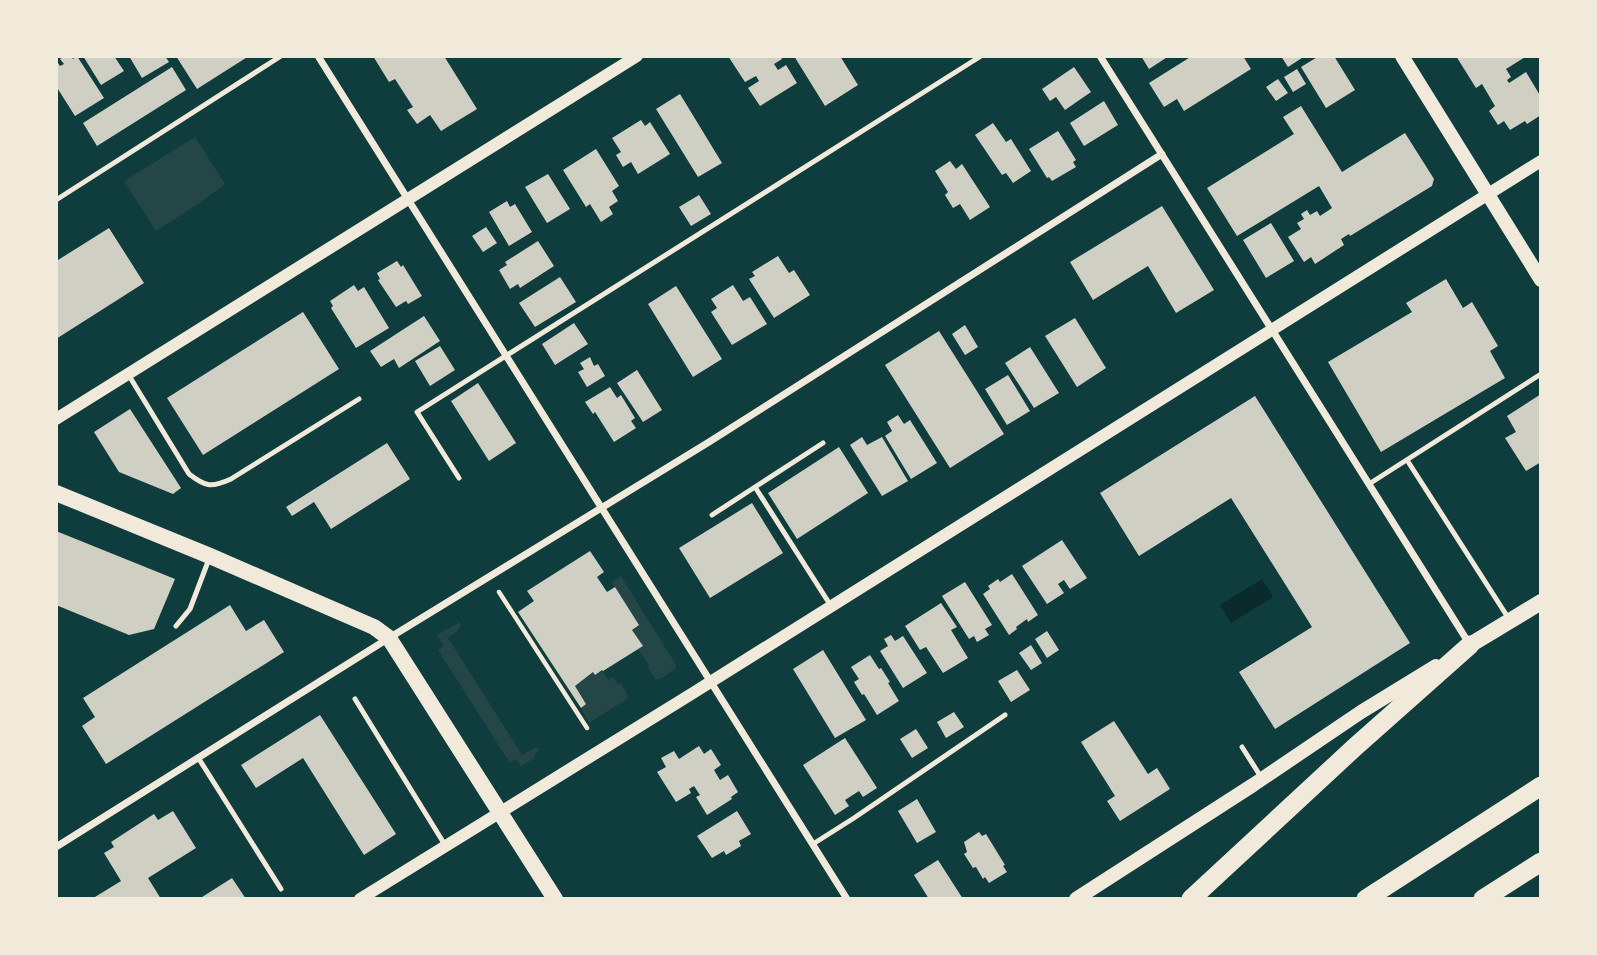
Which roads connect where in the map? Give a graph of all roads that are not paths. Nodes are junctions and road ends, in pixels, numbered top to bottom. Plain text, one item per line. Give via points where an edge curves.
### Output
1 (281, 56) edge
2 (318, 56) edge
3 (981, 56) edge
4 (1100, 56) edge
5 (1402, 56) edge
6 (633, 57) edge
7 (1162, 154) junction
8 (1541, 161) edge
9 (1489, 194) junction
10 (56, 200) edge
11 (408, 200) junction
12 (1541, 280) edge
13 (1272, 330) junction
14 (506, 355) junction
15 (128, 374) junction
16 (1541, 374) edge
17 (359, 398) dead end
18 (56, 419) edge
19 (823, 443) dead end
20 (1407, 460) junction
21 (458, 478) dead end
22 (1369, 484) junction
23 (755, 487) junction
24 (56, 493) edge
25 (602, 508) junction
26 (712, 515) dead end
27 (210, 556) junction
28 (1541, 601) edge
29 (831, 606) junction
30 (1510, 621) junction
31 (176, 626) dead end
32 (389, 638) junction
33 (1471, 645) junction
34 (711, 682) junction
35 (355, 699) dead end
36 (1005, 715) dead end
37 (1242, 747) dead end
38 (199, 759) junction
39 (1262, 779) junction
40 (1541, 786) edge
41 (500, 812) junction
42 (813, 844) junction
43 (446, 845) junction
44 (56, 847) edge
45 (1541, 862) edge
46 (281, 888) dead end
47 (360, 899) edge
48 (555, 899) edge
49 (847, 899) edge
50 (1076, 899) edge
51 (1191, 899) edge
52 (1366, 899) edge
53 (1483, 899) edge

1 - 10 lane
2 - 11 street
3 - 14 lane
4 - 7 street
5 - 9 main road
6 - 11 street
7 - 13 street
7 - 25 street
8 - 9 street
9 - 12 main road
9 - 13 street
11 - 14 street
11 - 15 street
13 - 22 street
13 - 29 street
14 - 21 lane via 417,412
14 - 25 street
15 - 17 lane via 189,474 203,485 230,479
15 - 18 street
16 - 20 lane
19 - 23 lane
20 - 22 lane
20 - 30 lane
22 - 33 street
23 - 26 lane
23 - 29 lane
24 - 27 main road
25 - 32 street
25 - 34 street
27 - 31 lane via 190,609
27 - 32 main road via 374,627
28 - 30 main road
29 - 34 street
30 - 33 main road
32 - 38 street
32 - 41 main road
33 - 39 main road
33 - 51 highway
34 - 41 street
34 - 42 street
35 - 43 lane
36 - 42 lane
37 - 39 lane
38 - 44 street
38 - 46 lane
39 - 50 main road
40 - 52 highway
41 - 43 street
41 - 48 main road
42 - 49 street
43 - 47 street
45 - 53 highway

